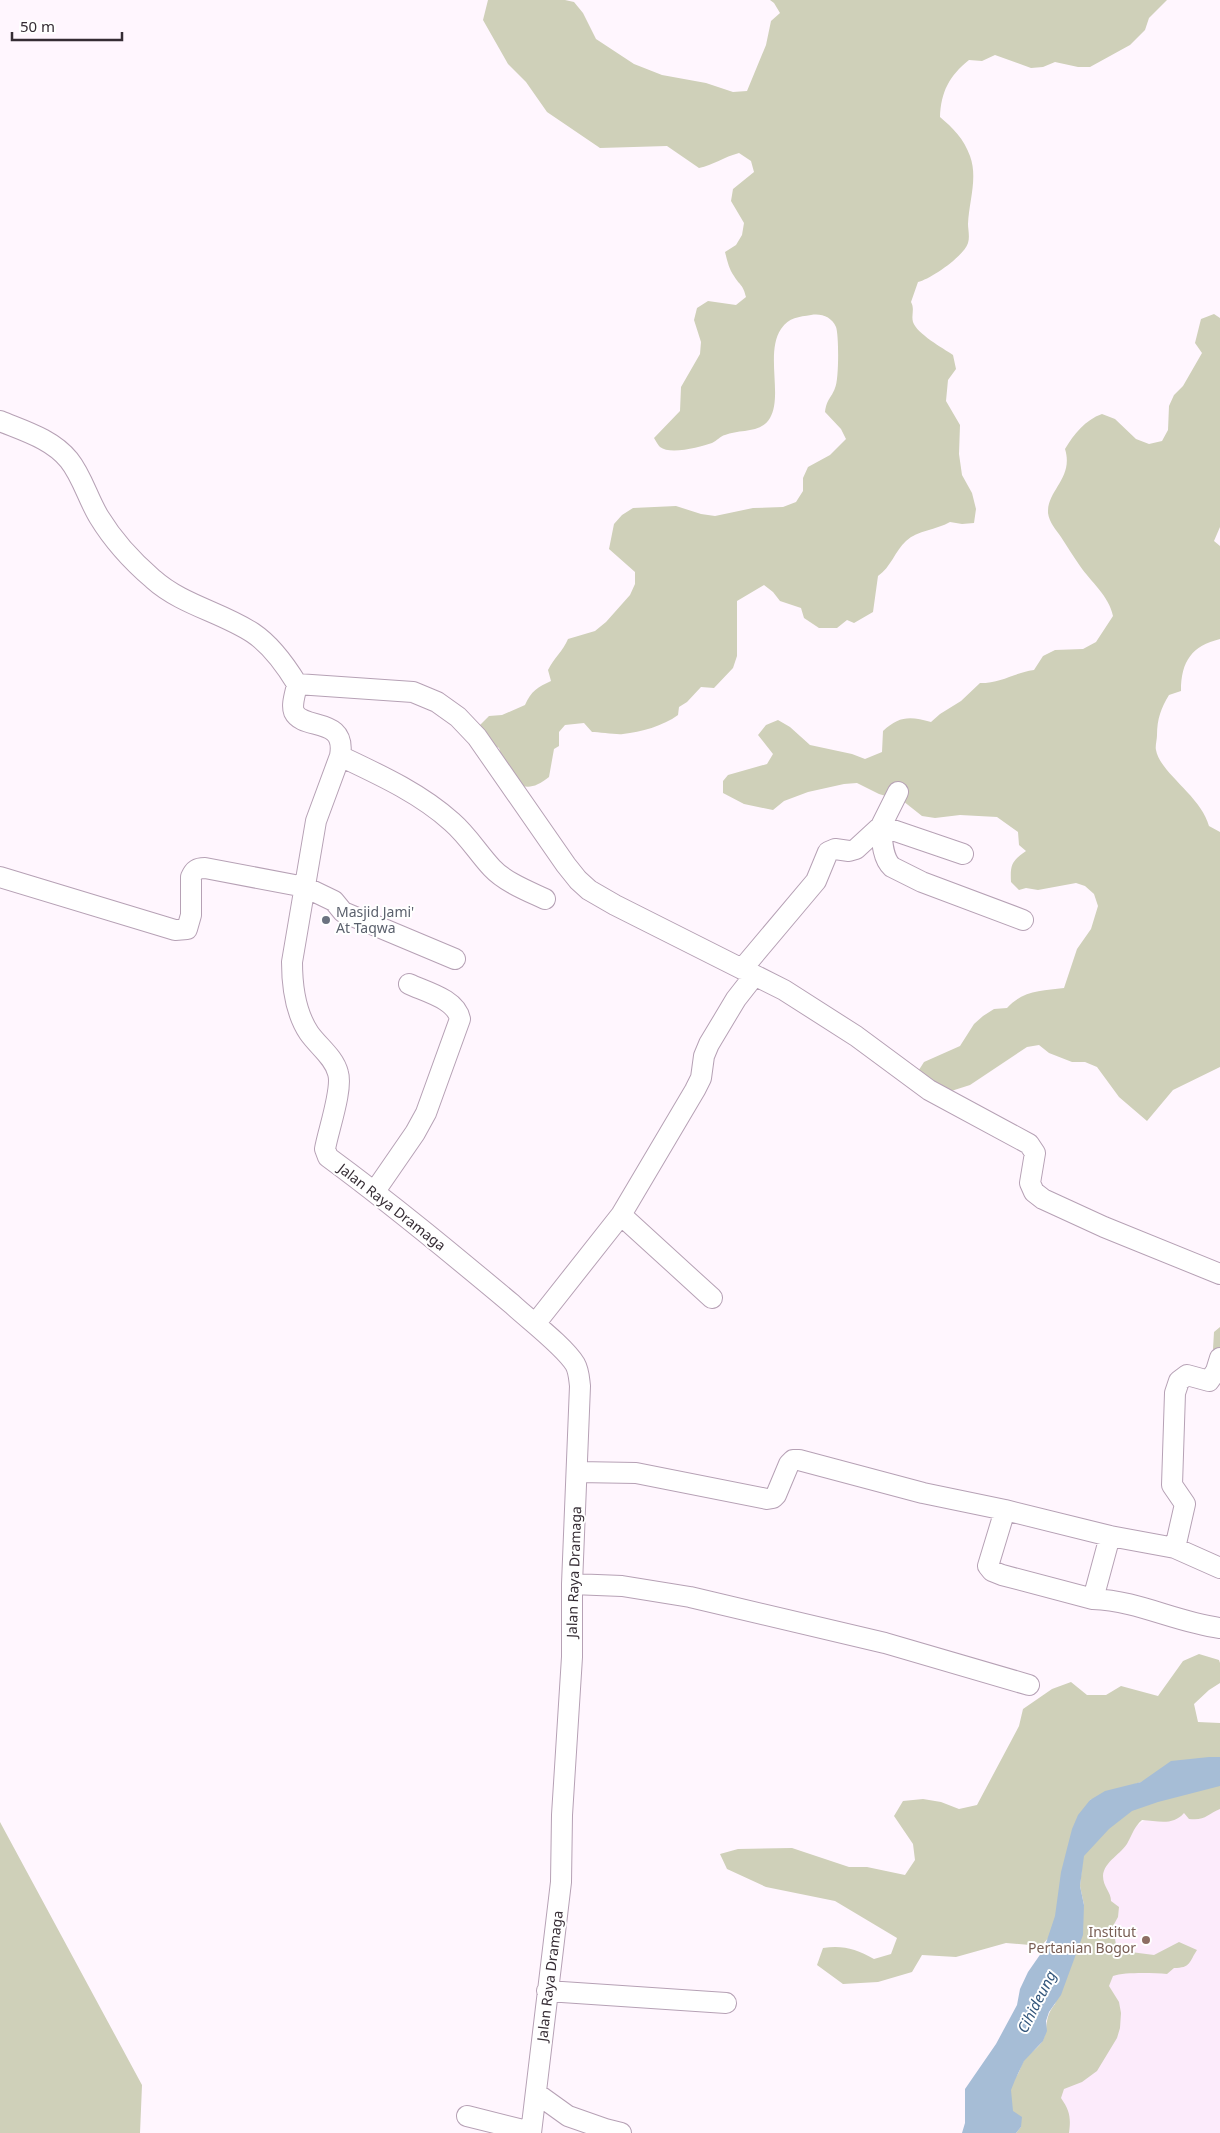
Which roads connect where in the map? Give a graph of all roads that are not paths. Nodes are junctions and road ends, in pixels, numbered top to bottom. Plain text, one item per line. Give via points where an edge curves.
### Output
1 (0, 422) edge
2 (297, 684) junction
3 (340, 756) junction
4 (898, 792) dead end
5 (880, 826) junction
6 (963, 854) dead end
7 (0, 877) edge
8 (305, 887) junction
9 (545, 898) dead end
10 (1023, 920) dead end
11 (455, 959) dead end
12 (748, 973) junction
13 (410, 984) dead end
14 (375, 1191) junction
15 (621, 1215) junction
16 (1220, 1274) edge
17 (712, 1298) dead end
18 (535, 1324) junction
19 (1220, 1358) edge
20 (578, 1472) junction
21 (1005, 1510) junction
22 (1110, 1536) junction
23 (1175, 1548) junction
24 (1220, 1568) edge
25 (572, 1584) junction
26 (1093, 1598) junction
27 (1220, 1628) edge
28 (1030, 1685) dead end
29 (547, 1991) junction
30 (726, 2003) dead end
31 (536, 2093) junction
32 (467, 2116) dead end
33 (531, 2132) edge
34 (621, 2133) edge

1 - 2 street via 32,434 69,460 113,538 154,581 176,596 254,634 277,656
2 - 3 street via 294,712 298,717 332,730 342,745
2 - 12 street via 413,692 437,702 477,736 566,865 584,885 615,905
3 - 8 street, Jalan Raya Dramaga via 316,821
3 - 9 street via 388,779 451,821 473,842 493,869
4 - 5 street
5 - 6 street
5 - 10 street via 888,864 892,867 922,882
5 - 12 street via 856,849 828,852 816,882
7 - 8 street via 175,930 187,929 191,877 198,868
8 - 11 street via 334,901 343,912
8 - 14 street, Jalan Raya Dramaga via 292,980 297,1006 308,1032 335,1063 339,1075 325,1149 328,1157
12 - 15 street via 709,1044 695,1090
12 - 16 street via 827,1016 929,1090 1029,1144 1035,1154 1030,1183 1034,1192 1043,1199
13 - 14 street via 452,1004 460,1019 426,1113
14 - 18 street, Jalan Raya Dramaga
15 - 17 street
15 - 18 street
18 - 20 street, Jalan Raya Dramaga via 568,1355 578,1373
19 - 23 street via 1209,1381 1187,1375 1179,1381 1175,1393 1172,1485 1185,1504
20 - 21 street via 636,1473 773,1498 789,1464 800,1460 923,1493
20 - 25 street, Jalan Raya Dramaga
21 - 22 street
21 - 26 street via 988,1566 992,1571
22 - 23 street
22 - 26 street
23 - 24 street
25 - 28 street via 622,1586 690,1597 885,1643
25 - 29 street, Jalan Raya Dramaga via 572,1657 561,1882
26 - 27 street via 1132,1603 1194,1624
29 - 30 street
29 - 31 street, Jalan Raya Dramaga
31 - 33 street, Jalan Raya Dramaga
31 - 34 street via 568,2116
32 - 33 street

